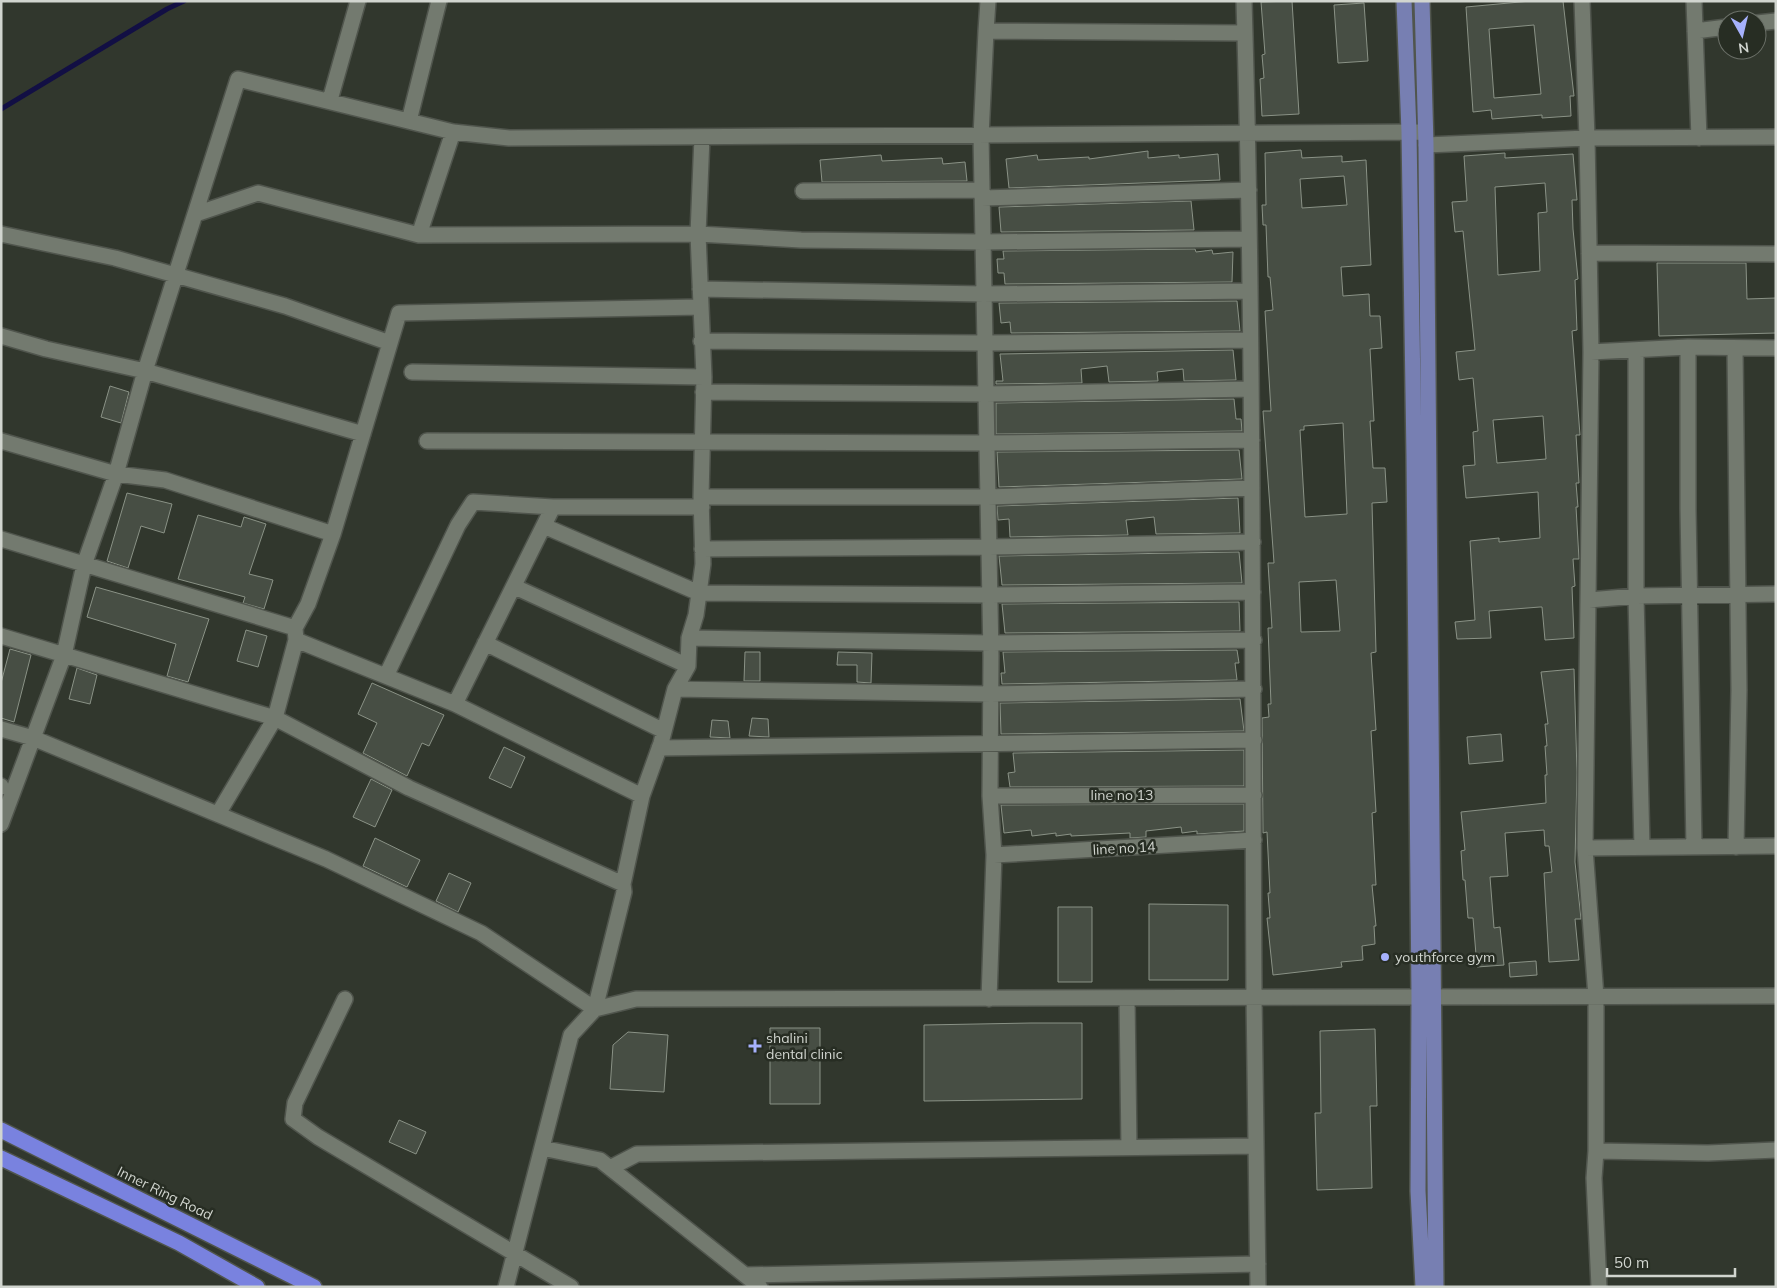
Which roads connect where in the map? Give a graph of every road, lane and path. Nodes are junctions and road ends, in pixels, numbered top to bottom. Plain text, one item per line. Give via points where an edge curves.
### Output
1 (358, 1) edge
2 (438, 1) edge
3 (988, 1) edge
4 (1244, 1) edge
5 (1404, 1) edge
6 (1422, 1) edge
7 (1582, 1) edge
8 (1694, 1) edge
9 (1717, 28) edge
10 (1695, 30) junction
11 (986, 31) junction
12 (1244, 33) junction
13 (330, 100) junction
14 (409, 120) junction
15 (453, 132) junction
16 (1409, 132) junction
17 (1248, 134) junction
18 (980, 136) junction
19 (1776, 136) edge
20 (702, 137) junction
21 (1426, 138) junction
22 (1587, 138) junction
23 (1699, 138) junction
24 (1249, 190) junction
25 (804, 191) dead end
26 (982, 194) junction
27 (196, 214) junction
28 (1, 234) edge
29 (698, 234) junction
30 (420, 235) junction
31 (1249, 239) junction
32 (983, 242) junction
33 (1589, 253) junction
34 (1776, 254) edge
35 (176, 275) junction
36 (700, 289) junction
37 (1250, 291) junction
38 (984, 294) junction
39 (700, 307) junction
40 (1, 336) edge
41 (1250, 340) junction
42 (701, 341) junction
43 (390, 343) junction
44 (985, 343) junction
45 (1688, 347) junction
46 (1776, 348) edge
47 (1735, 349) junction
48 (1636, 350) junction
49 (1591, 352) junction
50 (146, 371) junction
51 (412, 372) dead end
52 (703, 384) junction
53 (1251, 389) junction
54 (986, 394) junction
55 (363, 434) junction
56 (1252, 440) junction
57 (1, 441) edge
58 (426, 441) dead end
59 (702, 441) junction
60 (987, 443) junction
61 (116, 474) junction
62 (1252, 488) junction
63 (988, 497) junction
64 (702, 502) junction
65 (553, 506) junction
66 (544, 526) junction
67 (333, 534) junction
68 (1, 540) edge
69 (1253, 542) junction
70 (989, 547) junction
71 (702, 549) junction
72 (84, 565) junction
73 (515, 587) junction
74 (1253, 592) junction
75 (699, 594) junction
76 (1776, 594) edge
77 (990, 595) junction
78 (1689, 595) junction
79 (1636, 596) junction
80 (1736, 596) junction
81 (1589, 600) junction
82 (295, 634) junction
83 (1, 636) edge
84 (689, 638) junction
85 (1254, 640) junction
86 (991, 643) junction
87 (485, 644) junction
88 (64, 655) junction
89 (688, 666) junction
90 (386, 676) junction
91 (1254, 689) junction
92 (675, 690) junction
93 (991, 694) junction
94 (455, 704) junction
95 (275, 718) junction
96 (1, 729) edge
97 (664, 731) junction
98 (33, 738) junction
99 (1254, 740) junction
100 (990, 744) junction
101 (659, 748) junction
102 (1254, 795) junction
103 (642, 796) junction
104 (990, 796) junction
105 (218, 814) junction
106 (1, 824) edge
107 (1254, 840) junction
108 (1776, 846) edge
109 (1694, 847) junction
110 (1736, 847) junction
111 (1584, 848) junction
112 (1642, 848) junction
113 (994, 855) junction
114 (624, 884) junction
115 (1776, 996) edge
116 (1427, 997) junction
117 (1596, 997) junction
118 (1127, 998) junction
119 (1254, 998) junction
120 (345, 999) dead end
121 (988, 999) junction
122 (595, 1009) junction
123 (1, 1130) edge
124 (1256, 1146) junction
125 (542, 1148) junction
126 (1129, 1148) junction
127 (1776, 1150) edge
128 (1596, 1151) junction
129 (1, 1158) edge
130 (610, 1168) junction
131 (515, 1251) junction
132 (1258, 1264) junction
133 (745, 1275) junction
134 (256, 1287) edge
135 (314, 1287) edge
136 (506, 1287) edge
137 (571, 1287) edge
138 (760, 1287) edge
139 (1258, 1287) edge
140 (1423, 1287) edge
141 (1436, 1287) edge
142 (1599, 1287) edge

1 - 13 street
2 - 14 street
3 - 11 street
4 - 12 street
5 - 16 main road
6 - 21 main road
7 - 22 street
8 - 10 street
9 - 10 street
10 - 23 street
11 - 12 street
11 - 18 street
12 - 17 street
13 - 14 street
13 - 27 street via 238,78
14 - 15 street
15 - 20 street via 509,138
15 - 30 street
16 - 17 street
16 - 21 street
16 - 116 main road
17 - 18 street
17 - 24 street
18 - 20 street
18 - 26 street
19 - 23 street
20 - 29 street
21 - 22 street
21 - 116 main road
22 - 23 street
22 - 33 street
24 - 26 street
24 - 31 street
25 - 26 street
26 - 32 street
27 - 30 street via 258,194
27 - 35 street
28 - 35 street via 115,258
29 - 30 street
29 - 32 street via 801,240
29 - 36 street
31 - 32 street
31 - 37 street
32 - 38 street
33 - 34 street
33 - 49 street
35 - 43 street via 285,306
35 - 50 street
36 - 38 street
36 - 39 street
37 - 38 street
37 - 41 street
38 - 44 street
39 - 42 street
39 - 43 street via 399,313
40 - 50 street
41 - 44 street
41 - 53 street
42 - 44 street
42 - 52 street
43 - 55 street
44 - 54 street
45 - 47 street
45 - 48 street
45 - 78 street
46 - 47 street
47 - 80 street
48 - 49 street
48 - 79 street
49 - 81 street
50 - 55 street
50 - 61 street
51 - 52 street
52 - 54 street
52 - 59 street
53 - 54 street
53 - 56 street
54 - 60 street
55 - 67 street
56 - 60 street
56 - 62 street
57 - 61 street
58 - 59 street
59 - 60 street
59 - 64 street
60 - 63 street
61 - 67 street via 165,480
61 - 72 street
62 - 63 street
62 - 69 street
63 - 64 street
63 - 70 street
64 - 65 street
64 - 71 street
65 - 66 street
65 - 90 street via 473,502 458,525
66 - 73 street
66 - 75 street
67 - 82 street
68 - 72 street
69 - 70 street
69 - 74 street
70 - 71 street
70 - 77 street
71 - 75 street
72 - 82 street
72 - 88 street
73 - 87 street
73 - 89 street
74 - 77 street
74 - 85 street
75 - 77 street
75 - 84 street
76 - 80 street
77 - 86 street
78 - 79 street
78 - 80 street
78 - 109 street
79 - 81 street
79 - 112 street
80 - 110 street via 1739,690
81 - 111 street
82 - 90 street
82 - 95 street
83 - 88 street
84 - 86 street
84 - 89 street
85 - 86 street
85 - 91 street
86 - 93 street
87 - 94 street
87 - 97 street
88 - 95 street
88 - 98 street
89 - 92 street
90 - 94 street
91 - 93 street
91 - 99 street
92 - 93 street
92 - 97 street
93 - 100 street
94 - 103 street
95 - 105 street
95 - 114 street via 409,788
96 - 98 street
97 - 101 street
98 - 105 street
98 - 106 street
99 - 100 street
99 - 102 street
100 - 101 street
100 - 104 street
101 - 103 street
102 - 104 street, line no 13
102 - 107 street
103 - 114 street
104 - 113 street
105 - 122 street via 326,859 481,933
107 - 113 street, line no 14
107 - 119 street
108 - 110 street
109 - 110 street
109 - 112 street
111 - 112 street
111 - 117 street
113 - 121 street
114 - 122 street
115 - 117 street
116 - 117 street
116 - 119 street
116 - 140 main road via 1418,1192
116 - 141 main road
117 - 128 street
118 - 119 street
118 - 121 street
118 - 126 street
119 - 124 street
120 - 131 street via 295,1103 293,1119 318,1137
121 - 122 street via 636,999
122 - 125 street via 571,1034
123 - 135 highway, Inner Ring Road
124 - 126 street
124 - 132 street
125 - 130 street via 600,1160
125 - 131 street
126 - 130 street via 637,1154
127 - 128 street via 1708,1153
128 - 142 street via 1594,1178
129 - 134 highway via 179,1243
130 - 133 street
131 - 136 street
131 - 137 street
132 - 133 street
132 - 139 street
133 - 138 street

